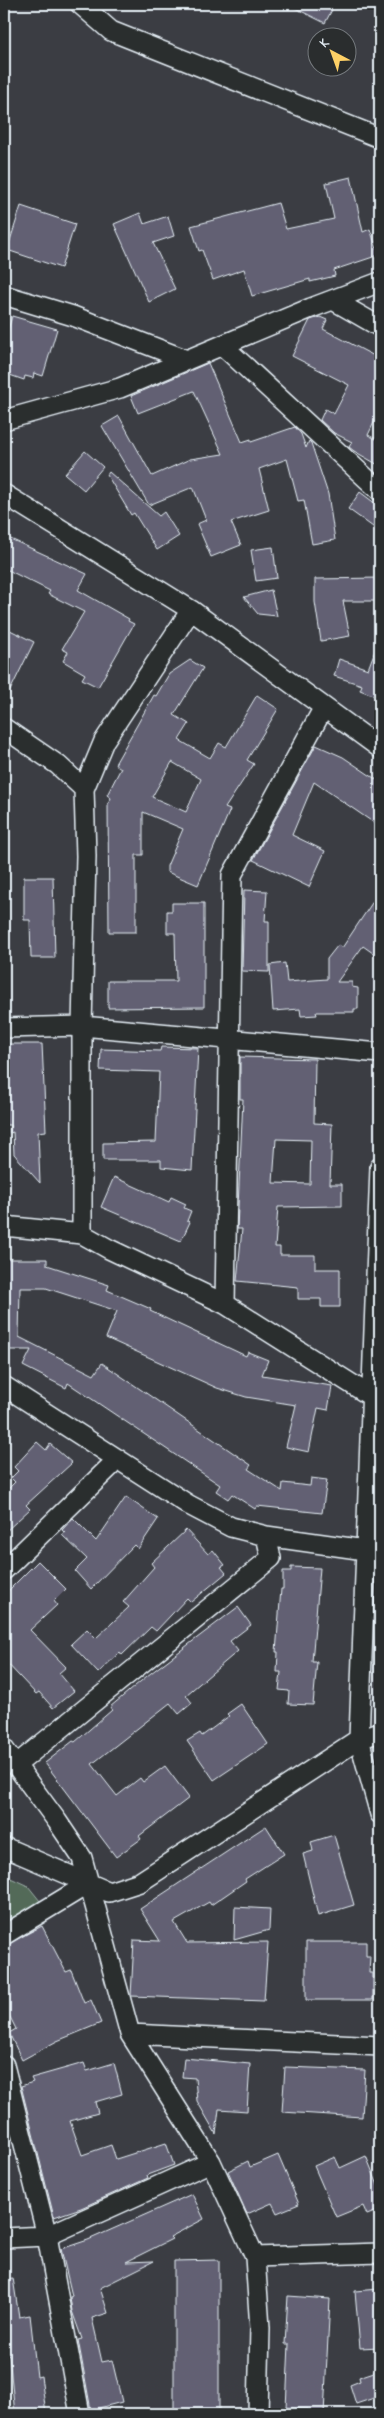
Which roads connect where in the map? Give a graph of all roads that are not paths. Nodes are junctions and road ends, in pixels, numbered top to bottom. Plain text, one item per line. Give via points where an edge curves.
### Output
1 (80, 4) edge
2 (380, 138) edge
3 (380, 282) edge
4 (4, 295) edge
5 (332, 300) junction
6 (380, 328) edge
7 (222, 346) junction
8 (187, 360) junction
9 (4, 420) edge
10 (380, 491) edge
11 (4, 494) edge
12 (191, 610) junction
13 (324, 707) junction
14 (4, 728) edge
15 (380, 748) edge
16 (84, 789) junction
17 (82, 1026) junction
18 (4, 1028) edge
19 (230, 1039) junction
20 (380, 1053) edge
21 (380, 1167) edge
22 (379, 1211) edge
23 (4, 1226) edge
24 (82, 1234) junction
25 (225, 1304) junction
26 (4, 1386) edge
27 (375, 1399) edge
28 (118, 1459) junction
29 (266, 1536) junction
30 (365, 1550) junction
31 (4, 1570) edge
32 (380, 1732) edge
33 (358, 1739) junction
34 (4, 1749) edge
35 (16, 1765) junction
36 (380, 1814) edge
37 (4, 1847) edge
38 (88, 1884) junction
39 (4, 1935) edge
40 (130, 2034) junction
41 (380, 2046) edge
42 (4, 2065) edge
43 (211, 2162) junction
44 (47, 2236) junction
45 (4, 2238) edge
46 (380, 2253) edge
47 (255, 2257) junction
48 (80, 2414) edge
49 (258, 2414) edge

1 - 2 street via 110,31
3 - 5 street
4 - 8 street via 73,316
5 - 6 street
5 - 7 street
7 - 8 street
7 - 10 street
8 - 9 street via 120,388
11 - 12 street
12 - 13 street
12 - 16 street via 104,741
13 - 15 street
13 - 19 street via 232,875
14 - 16 street via 58,765
16 - 17 street via 86,856
17 - 18 street
17 - 19 street
17 - 24 street
19 - 20 street
19 - 25 street
21 - 22 street
22 - 27 street
23 - 24 street
24 - 25 street
25 - 27 street
26 - 28 street
27 - 30 street
28 - 29 street via 189,1505 231,1527
28 - 31 street
29 - 30 street
29 - 35 street via 271,1558
30 - 33 street
32 - 33 street
33 - 36 street
33 - 38 street via 140,1882 109,1892
34 - 35 street
35 - 38 street via 82,1858
37 - 38 street
38 - 39 street
38 - 40 street
40 - 41 street
40 - 43 street
42 - 44 street
43 - 44 street
43 - 47 street
44 - 45 street
44 - 48 street
46 - 47 street
47 - 49 street via 260,2328

